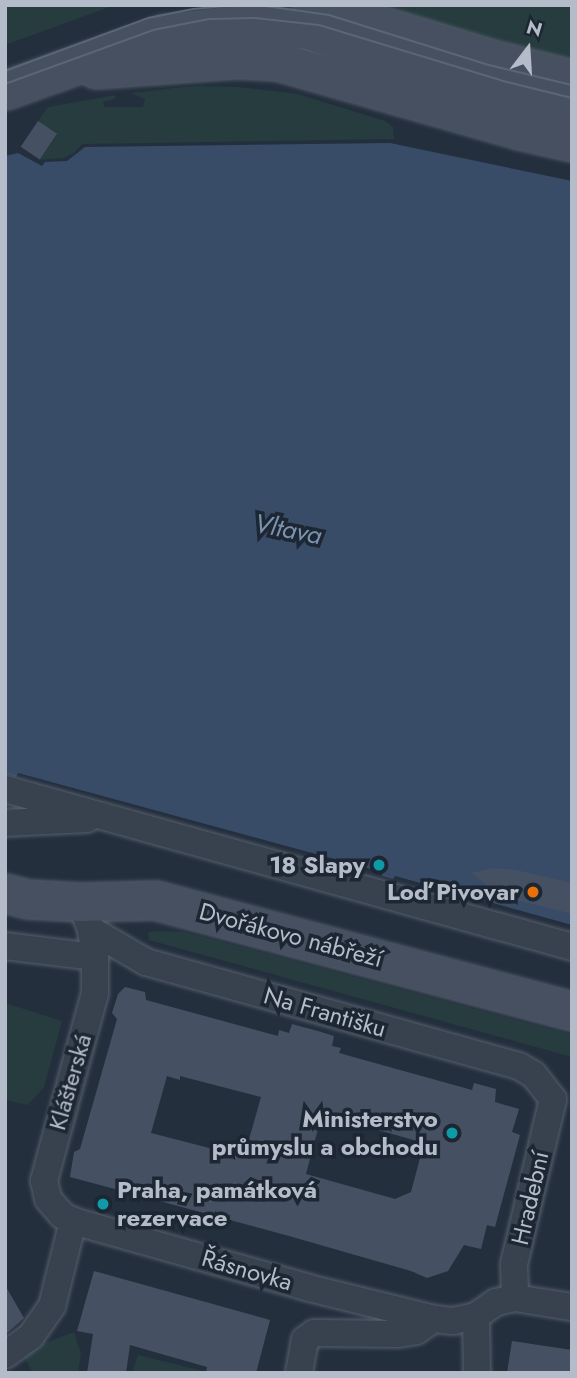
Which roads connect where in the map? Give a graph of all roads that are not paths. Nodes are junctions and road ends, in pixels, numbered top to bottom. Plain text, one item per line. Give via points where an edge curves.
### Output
1 (173, 5) edge
2 (313, 5) edge
3 (5, 64) edge
4 (60, 71) junction
5 (572, 79) edge
6 (5, 90) edge
7 (572, 112) edge
8 (572, 142) edge
9 (5, 789) edge
10 (113, 817) junction
11 (5, 823) edge
12 (5, 893) edge
13 (86, 916) junction
14 (505, 928) junction
15 (572, 935) edge
16 (5, 946) edge
17 (572, 947) edge
18 (95, 957) junction
19 (572, 1011) edge
20 (553, 1099) joint
21 (73, 1221) junction
22 (515, 1298) junction
23 (572, 1307) edge
24 (476, 1316) junction
25 (434, 1319) junction
26 (5, 1355) edge
27 (299, 1373) edge
28 (477, 1373) edge

1 - 3 main road via 128,17
2 - 5 main road via 495,61
4 - 6 main road
4 - 7 main road via 163,34 212,25 275,25 308,30 474,87
4 - 8 main road via 223,59 277,61
9 - 10 street
10 - 11 street
10 - 14 street
12 - 13 main road, Dvořákovo nábřeží
13 - 18 street, Klášterská
13 - 19 main road, Dvořákovo nábřeží via 127,901 155,900
13 - 20 street, Na Františku via 146,962 519,1066 534,1075
14 - 15 street
14 - 17 street
16 - 18 street
18 - 21 street, Klášterská via 94,993 44,1181 52,1206
20 - 22 street, Hradební via 514,1264
21 - 25 street, Řásnovka
21 - 26 street via 52,1306 31,1336
22 - 23 street
22 - 24 street, Řásnovka via 496,1302
24 - 25 street, Řásnovka
24 - 28 street
25 - 27 street via 416,1331 398,1334 314,1333 305,1340

